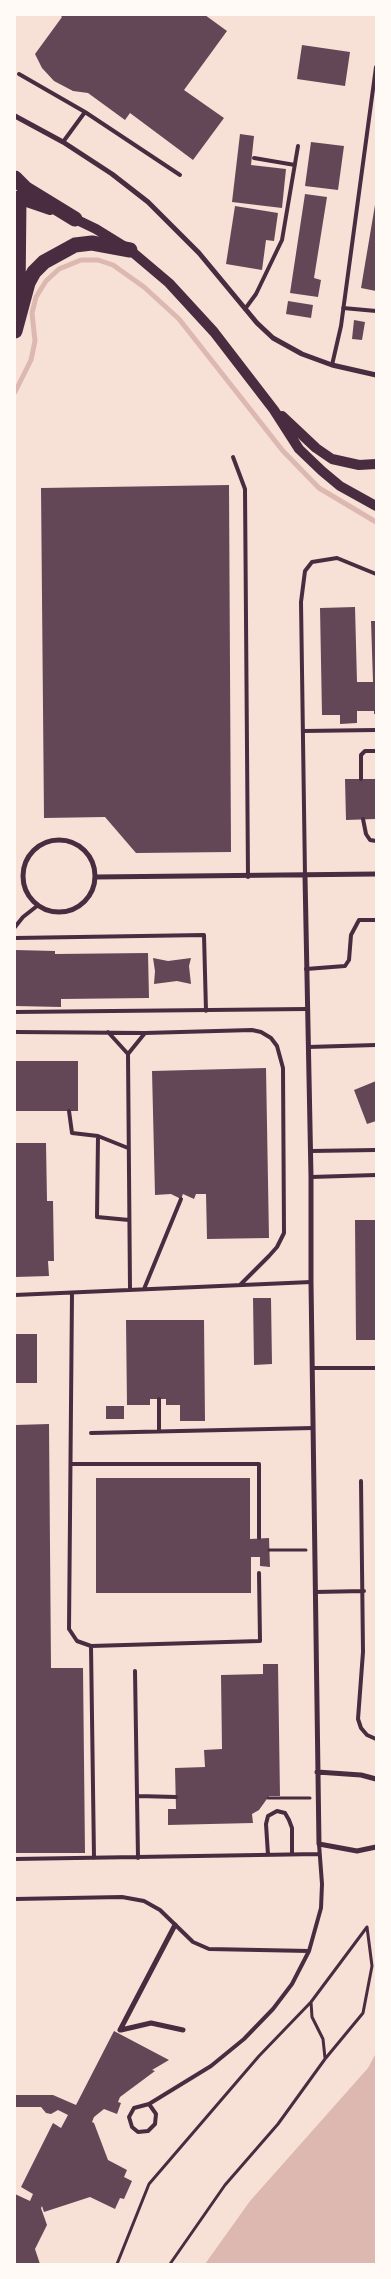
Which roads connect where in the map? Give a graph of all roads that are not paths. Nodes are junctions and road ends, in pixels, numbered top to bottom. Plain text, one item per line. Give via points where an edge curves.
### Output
1 (376, 67) edge
2 (19, 74) dead end
3 (85, 112) junction
4 (15, 116) edge
5 (63, 142) junction
6 (298, 146) dead end
7 (254, 158) dead end
8 (295, 165) junction
9 (180, 175) dead end
10 (15, 178) edge
11 (17, 198) edge
12 (75, 219) junction
13 (130, 250) junction
14 (343, 308) junction
15 (245, 309) junction
16 (376, 311) edge
17 (16, 324) edge
18 (332, 365) junction
19 (376, 376) edge
20 (274, 410) junction
21 (232, 457) dead end
22 (376, 464) edge
23 (376, 506) edge
24 (376, 574) edge
25 (376, 730) edge
26 (303, 731) junction
27 (376, 751) edge
28 (361, 779) dead end
29 (363, 819) dead end
30 (376, 841) edge
31 (376, 874) edge
32 (248, 876) junction
33 (305, 876) junction
34 (96, 877) junction
35 (37, 906) junction
36 (376, 920) edge
37 (15, 927) edge
38 (15, 938) edge
39 (306, 969) junction
40 (307, 1009) junction
41 (206, 1010) junction
42 (15, 1012) edge
43 (15, 1032) edge
44 (108, 1032) junction
45 (145, 1033) junction
46 (376, 1045) edge
47 (308, 1047) junction
48 (128, 1054) junction
49 (70, 1111) dead end
50 (98, 1136) junction
51 (128, 1148) junction
52 (376, 1150) edge
53 (311, 1151) junction
54 (376, 1175) edge
55 (312, 1177) junction
56 (181, 1199) dead end
57 (129, 1220) junction
58 (311, 1282) junction
59 (240, 1285) junction
60 (130, 1289) junction
61 (144, 1289) junction
62 (72, 1293) junction
63 (15, 1295) edge
64 (312, 1368) junction
65 (376, 1368) edge
66 (159, 1399) dead end
67 (313, 1428) junction
68 (160, 1431) junction
69 (91, 1433) dead end
70 (71, 1464) junction
71 (361, 1481) dead end
72 (260, 1538) dead end
73 (259, 1573) dead end
74 (364, 1591) junction
75 (315, 1592) junction
76 (91, 1646) junction
77 (135, 1670) dead end
78 (376, 1739) edge
79 (317, 1772) junction
80 (376, 1779) edge
81 (138, 1796) junction
82 (176, 1797) dead end
83 (319, 1844) junction
84 (376, 1847) edge
85 (292, 1854) junction
86 (318, 1854) junction
87 (268, 1855) junction
88 (94, 1858) junction
89 (138, 1858) junction
90 (15, 1859) edge
91 (15, 1899) edge
92 (176, 1925) junction
93 (309, 1951) junction
94 (183, 2030) dead end
95 (149, 2104) junction

1 - 14 lane
2 - 3 lane
3 - 5 lane
3 - 9 lane
4 - 5 street
5 - 15 street via 148,202 199,253
6 - 8 lane
7 - 8 lane
8 - 15 lane via 282,240 256,294
10 - 12 highway via 26,189
11 - 12 main road
11 - 17 highway
12 - 13 main road
13 - 17 highway via 92,243 54,255 34,272
13 - 20 main road via 194,308
14 - 16 lane
14 - 18 lane
15 - 18 street via 273,338
18 - 19 street
20 - 22 main road via 324,455 348,464
20 - 23 main road via 299,449 322,472
21 - 32 lane via 245,489
24 - 26 lane via 337,558 312,562 305,571 301,602
25 - 26 lane
26 - 33 lane
27 - 28 lane via 365,751 361,755
29 - 30 lane via 366,834 370,840
31 - 33 street
32 - 33 street
32 - 34 street
33 - 39 street
34 - 35 street via 92,893 82,905 68,912 52,912
34 - 35 street via 91,858 76,844 57,839 38,846 25,862 22,878 26,894
35 - 37 lane
36 - 39 lane via 359,920 351,935 349,960 345,966
38 - 41 lane via 204,935
39 - 40 street
40 - 41 lane
40 - 47 street
41 - 42 lane
43 - 44 lane
44 - 45 lane
44 - 48 lane
45 - 48 lane
45 - 59 lane via 252,1030 271,1038 281,1055 284,1233 277,1247
46 - 47 lane
47 - 53 street
48 - 51 lane
49 - 50 lane via 72,1133
50 - 51 lane
50 - 57 lane via 98,1217
51 - 57 lane
52 - 53 lane
53 - 55 street
54 - 55 lane
55 - 58 street
56 - 61 lane
57 - 60 lane
58 - 59 lane
58 - 64 street
59 - 61 lane
60 - 61 lane
60 - 62 lane
62 - 63 lane
62 - 70 lane
64 - 65 lane
64 - 67 street
66 - 68 lane
67 - 68 lane
67 - 75 street
68 - 69 lane
70 - 72 lane via 259,1464
70 - 76 lane via 69,1629 77,1641
71 - 74 lane
73 - 76 lane via 260,1641
74 - 75 lane
74 - 78 lane via 358,1719 367,1735
75 - 79 street
76 - 88 lane
77 - 81 lane
79 - 80 street
79 - 83 street
81 - 82 lane
81 - 89 lane
83 - 84 street via 357,1851
83 - 86 lane
85 - 86 lane
85 - 87 lane
85 - 87 lane via 292,1828 285,1813 276,1811 268,1816 266,1824
86 - 93 lane via 321,1908
87 - 89 lane
88 - 89 lane
88 - 90 lane
91 - 92 lane via 122,1897 144,1901
92 - 93 lane via 193,1942 209,1949
92 - 94 street via 120,2030 150,2024
93 - 95 lane via 273,2009 244,2039 211,2066
95 - 95 lane via 134,2108 129,2117 132,2127 138,2132 155,2124 156,2114

